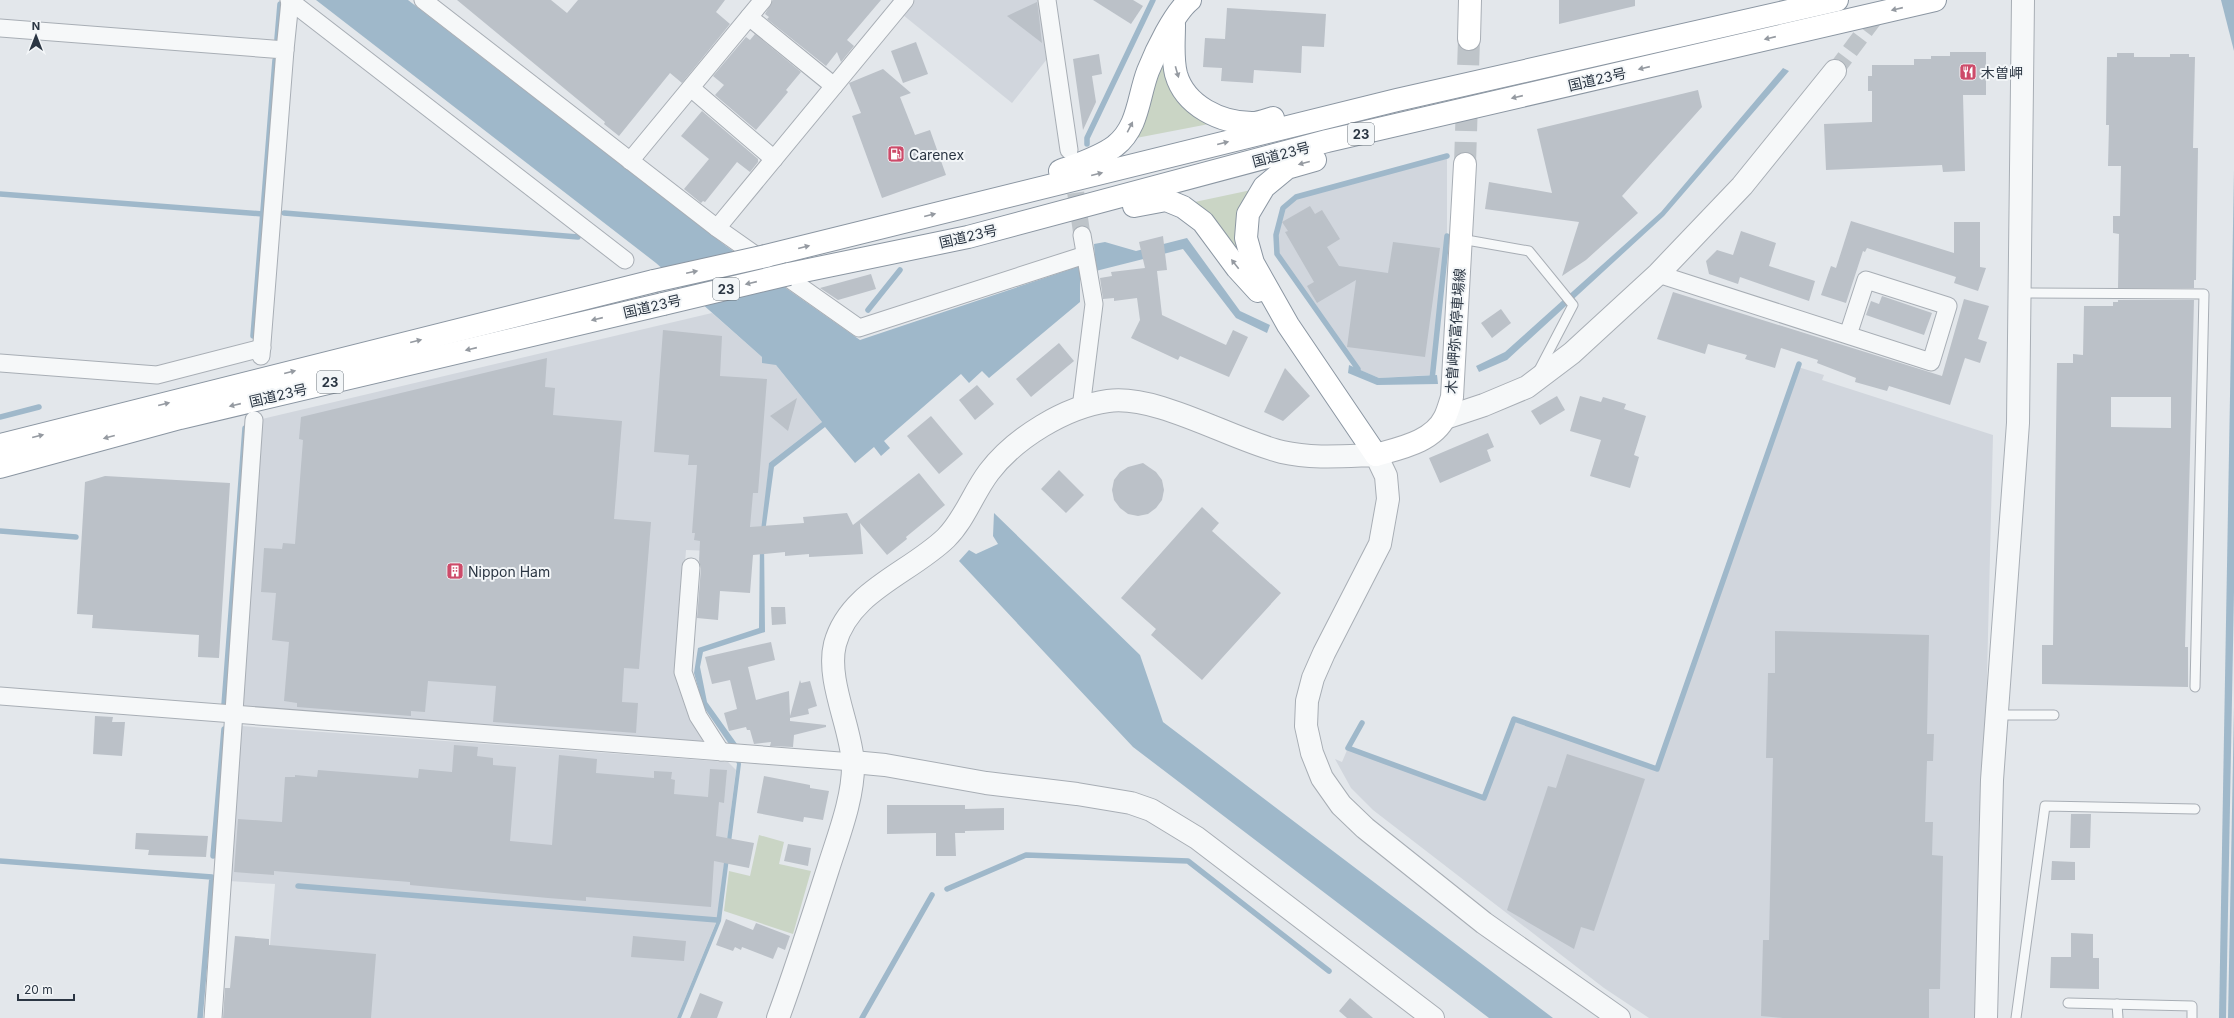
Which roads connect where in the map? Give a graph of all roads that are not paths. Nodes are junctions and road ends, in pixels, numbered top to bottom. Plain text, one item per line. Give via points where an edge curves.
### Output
1 (289, 0) edge
2 (423, 0) edge
3 (763, 0) edge
4 (905, 0) edge
5 (1047, 0) edge
6 (1190, 0) edge
7 (1470, 0) edge
8 (1836, 0) edge
9 (1935, 0) edge
10 (2023, 0) edge
11 (749, 17) junction
12 (1174, 20) junction
13 (0, 28) edge
14 (1469, 39) tunnel mouth
15 (285, 50) junction
16 (1835, 71) tunnel mouth
17 (834, 86) junction
18 (691, 88) junction
19 (1397, 100) junction
20 (1446, 114) junction
21 (1069, 150) tunnel mouth
22 (774, 159) junction
23 (630, 161) junction
24 (1465, 164) tunnel mouth
25 (959, 208) junction
26 (717, 228) junction
27 (1082, 235) tunnel mouth
28 (968, 237) junction
29 (1461, 239) junction
30 (1086, 257) junction
31 (624, 260) dead end
32 (1658, 274) junction
33 (2020, 293) junction
34 (1288, 325) junction
35 (1848, 335) junction
36 (0, 363) edge
37 (1532, 383) junction
38 (1081, 408) junction
39 (1445, 418) junction
40 (254, 420) dead end
41 (0, 446) edge
42 (1376, 455) junction
43 (0, 467) edge
44 (691, 567) dead end
45 (2195, 687) dead end
46 (0, 696) edge
47 (233, 714) junction
48 (1998, 715) junction
49 (2054, 715) dead end
50 (730, 753) junction
51 (853, 762) junction
52 (2195, 809) dead end
53 (2068, 1003) dead end
54 (2118, 1004) junction
55 (213, 1018) edge
56 (778, 1018) edge
57 (1433, 1018) edge
58 (1619, 1018) edge
59 (1986, 1018) edge
60 (2016, 1018) edge
61 (2118, 1018) edge
62 (2192, 1018) edge

1 - 15 street
1 - 31 street
2 - 23 street
3 - 11 street
4 - 17 street
5 - 21 street
6 - 12 main road, 23
7 - 14 main road
8 - 19 main road, 国道23号 / 23
9 -> 20 main road, 国道23号 / 23
10 - 33 street
11 - 17 street
11 - 18 street
12 -> 19 main road, 23 via 1173,58 1177,75 1187,94 1205,111 1224,119 1252,123 1329,107
25 -> 12 main road, 23 via 1100,156 1116,145 1130,130 1148,71
13 - 15 street
15 - 36 street via 261,352 157,375
16 - 32 street via 1742,186
17 - 22 street
18 - 22 street
18 - 23 street
25 -> 19 main road, 国道23号 / 23
20 - 28 main road, 国道23号 / 23 via 1327,141
20 -> 34 main road, 23 via 1382,142 1287,168 1264,187 1248,214 1246,238 1252,263
22 - 26 street
23 - 26 street
24 - 29 main road, 木曽岬弥富停車場線
41 -> 25 main road, 国道23号 / 23, bridge via 654,281
26 - 30 street via 859,328
27 - 30 street
34 -> 28 main road, 23 via 1237,268 1203,222 1183,207 1166,200
28 -> 43 main road, 国道23号 / 23, bridge via 789,274 180,418
29 - 37 lane via 1529,252 1573,305
29 - 39 main road, 木曽岬弥富停車場線 via 1452,396
30 - 38 street via 1094,304
32 - 35 street
32 - 37 street via 1572,353
33 - 45 lane via 2204,294
33 - 48 street via 2018,423
34 - 42 main road, 23
35 - 35 street via 1931,362 1948,306 1866,280
37 - 39 street via 1484,405
38 - 42 street via 1110,401 1137,403 1168,410 1255,444 1284,452 1308,456
38 - 51 street via 1058,416 1006,454 989,472 947,538 867,597 852,611 841,627 834,647 835,673
39 - 42 main road, 木曽岬弥富停車場線 via 1430,435 1407,447
40 - 47 street
42 - 58 street via 1386,476 1388,499 1380,544 1324,653 1313,678 1307,701 1308,733 1312,753 1322,778 1341,805 1365,828 1484,923
44 - 50 street via 683,672 698,716
46 - 47 street
47 - 50 street
47 - 55 street
48 - 49 lane
48 - 59 street via 1992,780
50 - 51 street
51 - 56 street via 847,810
51 - 57 street via 1077,794 1131,803 1152,810 1197,838
52 - 60 lane via 2045,806
53 - 54 lane
54 - 61 lane
54 - 62 lane via 2192,1006

